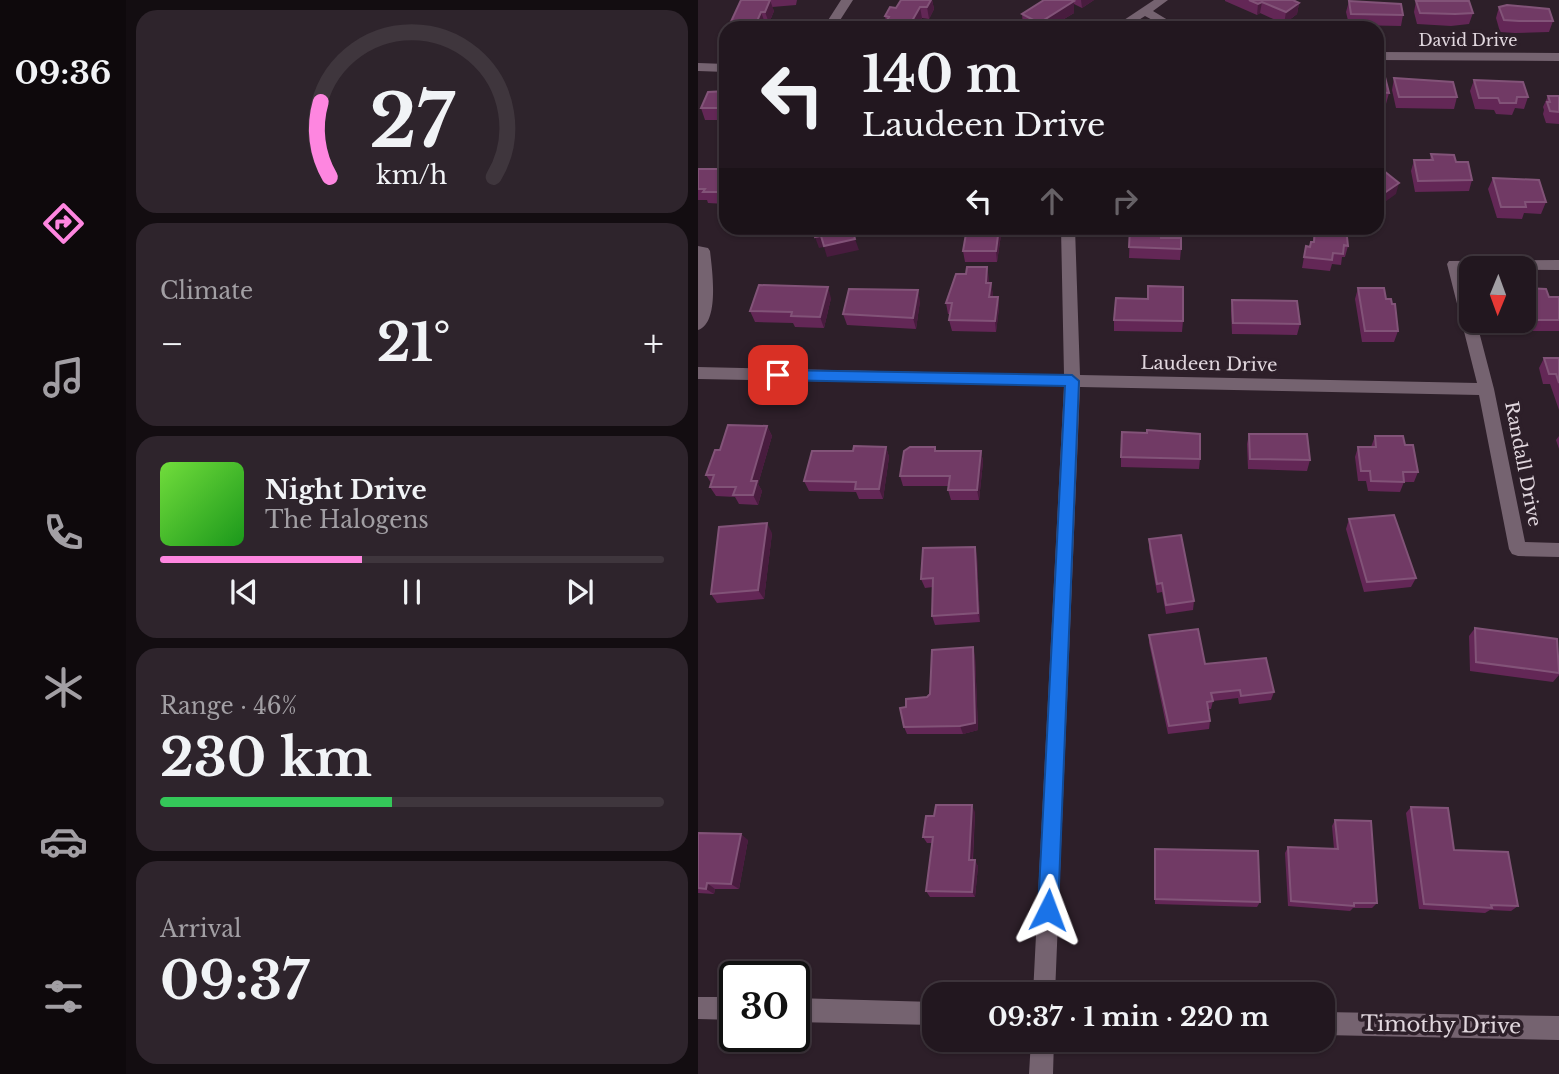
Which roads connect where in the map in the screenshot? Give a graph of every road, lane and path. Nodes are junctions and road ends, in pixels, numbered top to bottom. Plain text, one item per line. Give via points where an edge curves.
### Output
1 (847, 0) edge
2 (1162, 0) edge
3 (1145, 10) junction
4 (834, 21) edge
5 (1128, 21) edge
6 (1163, 21) edge
7 (1384, 56) edge
8 (1559, 57) edge
9 (698, 67) edge
10 (719, 68) edge
11 (1068, 235) edge
12 (698, 251) edge
13 (1559, 265) edge
14 (698, 325) edge
15 (698, 373) edge
16 (1072, 381) junction
17 (1487, 389) junction
18 (1559, 550) edge
19 (1045, 982) edge
20 (698, 1008) edge
21 (719, 1009) edge
22 (810, 1010) edge
23 (922, 1014) edge
24 (1335, 1023) edge
25 (1559, 1028) edge
26 (1042, 1052) edge
27 (1041, 1074) edge

1 - 4 street
2 - 3 street
3 - 5 street
3 - 6 street
7 - 8 street, David Drive
9 - 10 street
11 - 16 street
12 - 14 street via 703,251 707,297
13 - 17 street via 1454,264
15 - 16 street, Laudeen Drive
16 - 17 street, Laudeen Drive
16 - 19 street
17 - 18 street, Randall Drive via 1518,549
20 - 21 street
22 - 23 street
24 - 25 street, Timothy Drive
26 - 27 street

